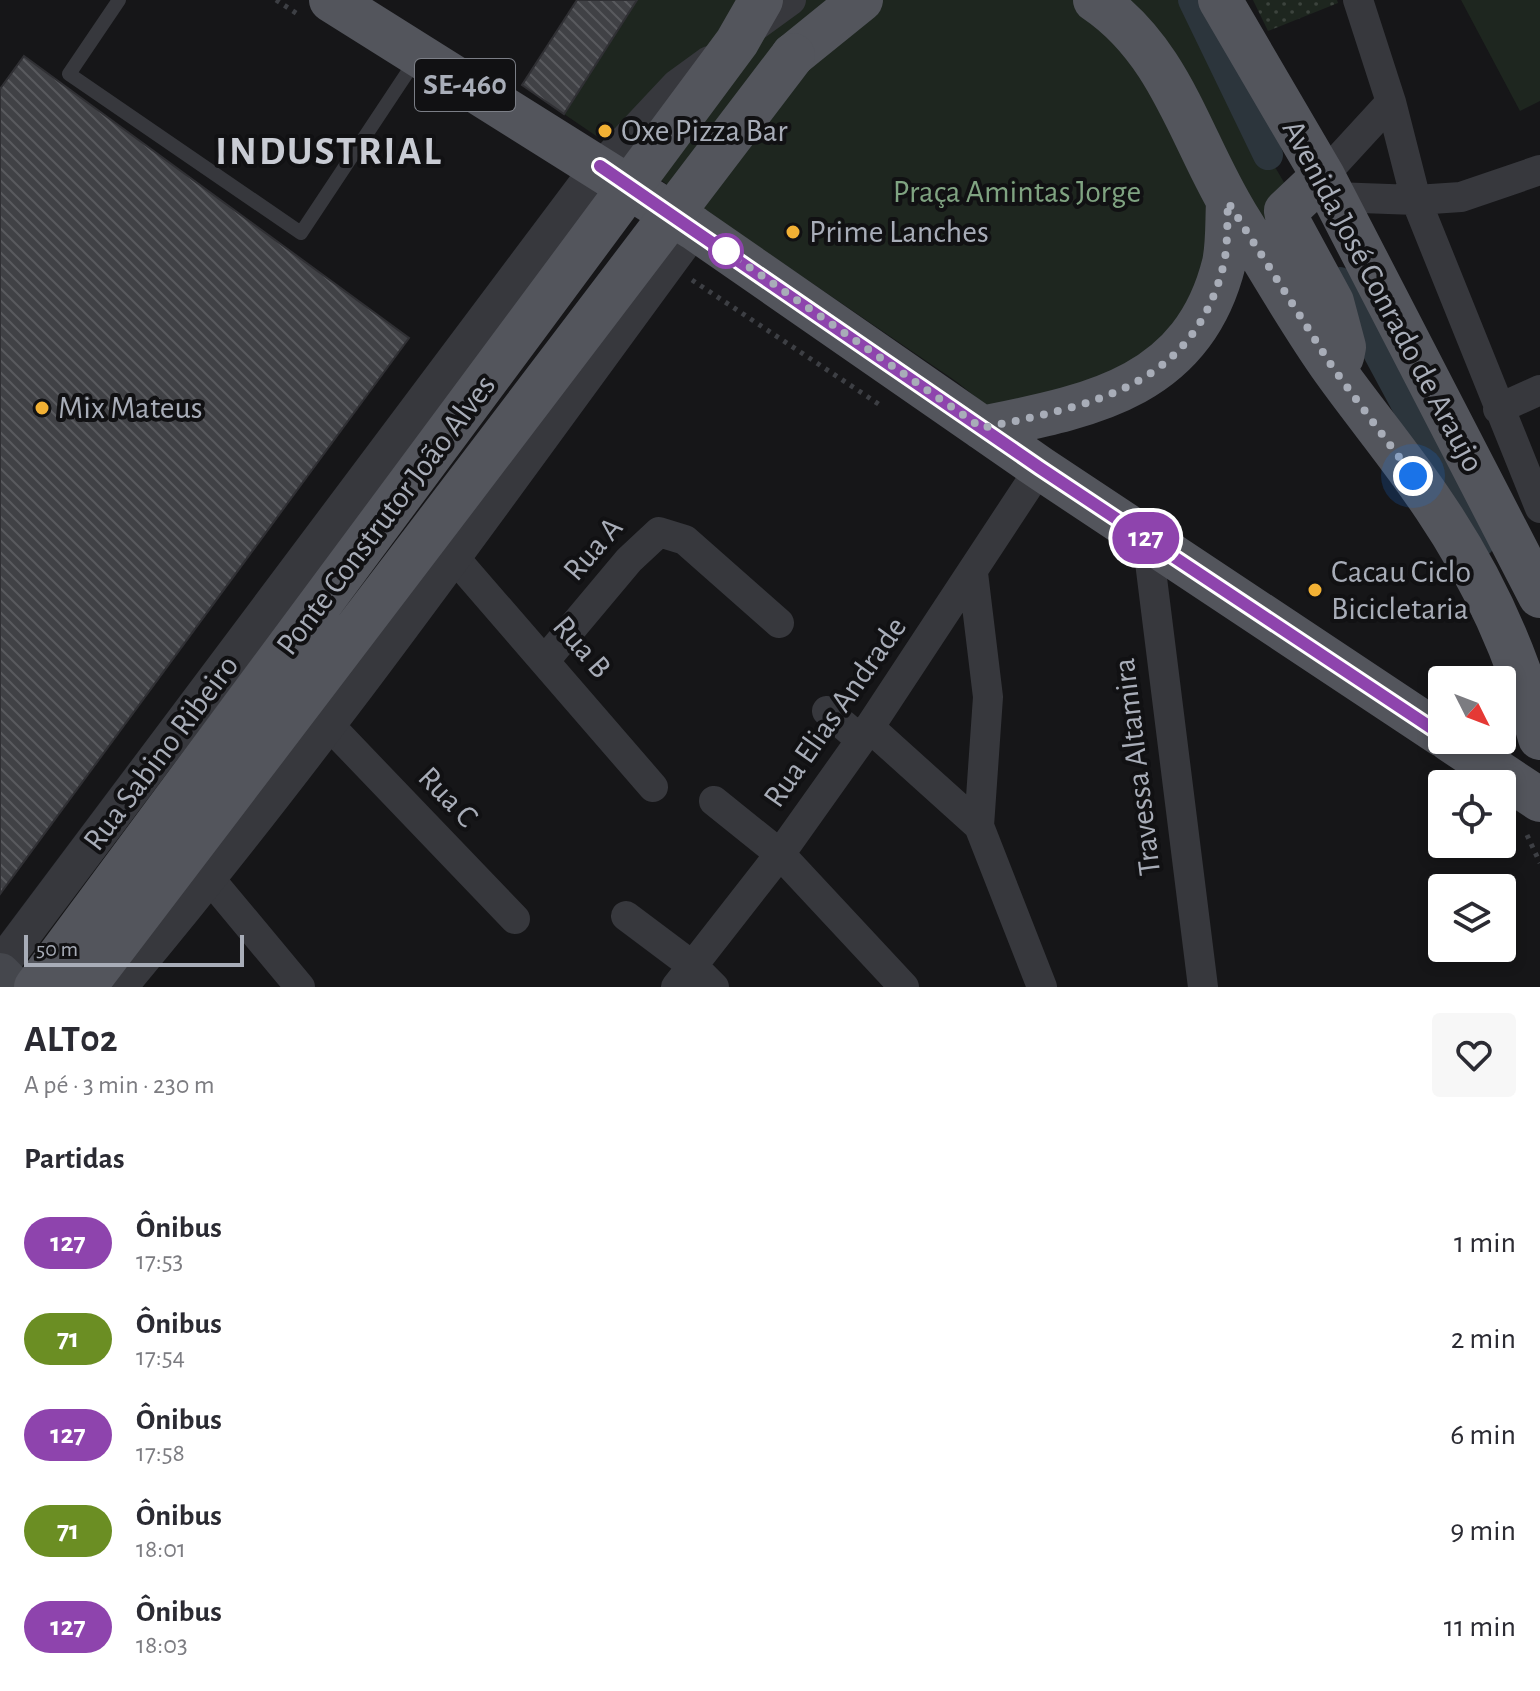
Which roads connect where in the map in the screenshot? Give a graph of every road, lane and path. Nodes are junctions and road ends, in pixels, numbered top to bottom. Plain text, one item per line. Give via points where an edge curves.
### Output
1 (119, 0) edge
2 (331, 0) edge
3 (761, 0) edge
4 (791, 0) edge
5 (861, 0) edge
6 (1220, 0) edge
7 (1358, 0) edge
8 (1101, 4) edge
9 (418, 56) junction
10 (1391, 102) junction
11 (600, 166) junction
12 (1540, 170) edge
13 (1328, 187) junction
14 (1416, 200) junction
15 (1228, 202) junction
16 (694, 228) junction
17 (1333, 368) junction
18 (1540, 390) edge
19 (1498, 409) junction
20 (982, 428) junction
21 (1040, 468) junction
22 (1540, 508) edge
23 (1147, 538) junction
24 (453, 556) junction
25 (973, 573) junction
26 (1540, 596) edge
27 (779, 623) dead end
28 (546, 659) junction
29 (827, 711) dead end
30 (328, 724) junction
31 (1428, 726) edge
32 (865, 734) junction
33 (1540, 738) edge
34 (1465, 754) edge
35 (653, 787) dead end
36 (714, 801) dead end
37 (1532, 815) edge
38 (979, 826) junction
39 (780, 854) junction
40 (1540, 863) edge
41 (210, 879) junction
42 (626, 916) dead end
43 (515, 919) dead end
44 (0, 966) edge
45 (0, 974) edge
46 (695, 980) edge
47 (13, 987) edge
48 (36, 987) edge
49 (84, 987) edge
50 (119, 987) edge
51 (300, 987) edge
52 (904, 987) edge
53 (1042, 987) edge
54 (1203, 987) edge

1 - 9 lane via 69,74 301,233
2 - 9 main road, SE-460
3 - 48 main road, Ponte Construtor João Alves, bridge via 737,42
4 - 11 street, Rua Sabino Ribeiro via 676,85
5 - 49 main road, Ponte Construtor João Alves, bridge via 793,55
6 - 13 main road, Avenida José Conrado de Araujo
7 - 10 street
8 - 15 main road, Avenida José Conrado de Araujo via 1160,67
9 - 11 main road, SE-460
10 - 13 street
10 - 14 street
11 - 16 main road, SE-460
11 - 44 street, Rua Sabino Ribeiro
12 - 14 street via 1461,197
13 - 14 street
13 - 17 main road via 1286,211 1339,324 1342,357
13 - 26 main road, Avenida José Conrado de Araujo
14 - 19 street
15 - 17 main road, Avenida José Conrado de Araujo
15 - 20 main road via 1224,262 1216,288 1199,324 1178,351 1147,379 1113,395
16 - 20 main road, SE-460
16 - 24 street
17 - 33 main road, Avenida José Conrado de Araujo via 1435,506 1466,558 1520,669
18 - 19 street
19 - 22 street
20 - 21 main road, SE-460
21 - 23 main road, SE-460
21 - 25 street, Rua Elias Andrade
23 - 31 main road, SE-460
23 - 54 street, Travessa Altamira
24 - 28 street, Rua B
24 - 30 street
25 - 32 street, Rua Elias Andrade
25 - 38 street via 988,697
27 - 28 street, Rua A via 685,540 659,532
28 - 35 street, Rua B
29 - 32 street
30 - 41 street
30 - 43 street, Rua C
32 - 38 street
32 - 39 street, Rua Elias Andrade
34 - 37 main road
36 - 39 street
37 - 40 path
38 - 53 street
39 - 46 street, Rua Elias Andrade
39 - 52 street
41 - 50 street
41 - 51 street
42 - 46 street
45 - 47 main road

